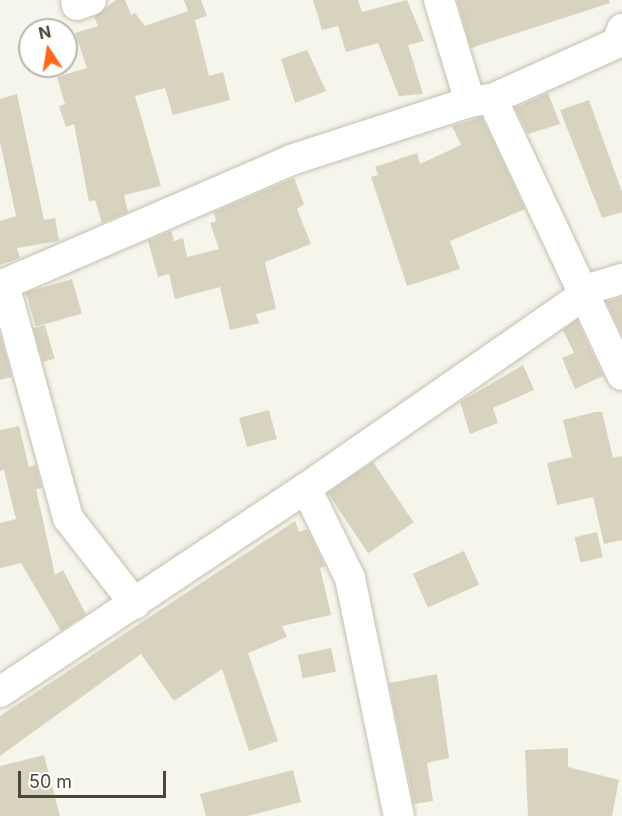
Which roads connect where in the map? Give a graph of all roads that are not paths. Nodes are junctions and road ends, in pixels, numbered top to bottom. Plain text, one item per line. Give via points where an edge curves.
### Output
1 (76, 0) edge
2 (91, 0) edge
3 (439, 0) edge
4 (621, 30) edge
5 (481, 101) junction
6 (622, 279) edge
7 (2, 285) edge
8 (586, 297) junction
9 (622, 375) edge
10 (306, 488) junction
11 (135, 604) junction
12 (0, 692) edge
13 (399, 816) edge

1 - 2 street via 78,5
3 - 5 street
4 - 5 street via 617,43
5 - 7 street via 291,160
5 - 8 street
6 - 8 street via 595,287
7 - 11 street via 68,518
8 - 9 street
8 - 10 street
10 - 11 street
10 - 13 street via 350,578
11 - 12 street

